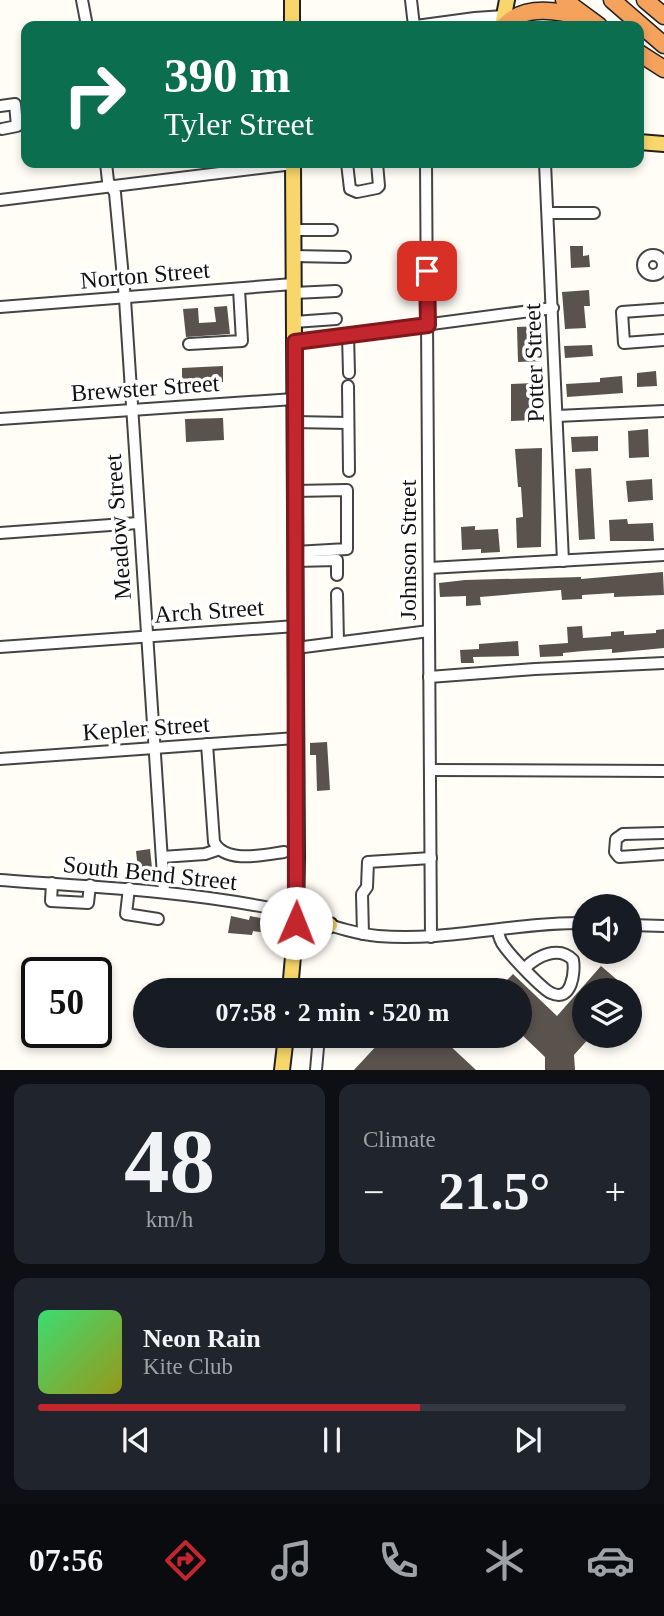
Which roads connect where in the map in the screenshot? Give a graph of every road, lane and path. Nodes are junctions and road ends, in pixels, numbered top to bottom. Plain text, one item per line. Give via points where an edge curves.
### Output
1 (82, 0) edge
2 (292, 0) edge
3 (411, 0) edge
4 (507, 0) edge
5 (564, 0) edge
6 (612, 0) edge
7 (645, 0) edge
8 (664, 16) edge
9 (86, 21) edge
10 (292, 21) edge
11 (414, 21) edge
12 (452, 21) edge
13 (492, 21) edge
14 (503, 21) edge
15 (507, 21) edge
16 (590, 21) edge
17 (592, 21) edge
18 (636, 21) edge
19 (644, 28) edge
20 (664, 45) edge
21 (644, 56) edge
22 (664, 69) edge
23 (0, 107) edge
24 (1, 129) edge
25 (644, 142) edge
26 (664, 144) edge
27 (107, 168) edge
28 (257, 168) edge
29 (295, 168) edge
30 (348, 168) edge
31 (377, 168) edge
32 (426, 168) edge
33 (545, 168) edge
34 (112, 187) junction
35 (0, 200) edge
36 (548, 213) junction
37 (594, 213) dead end
38 (293, 230) junction
39 (332, 230) dead end
40 (293, 256) junction
41 (345, 257) dead end
42 (239, 289) junction
43 (293, 289) junction
44 (335, 291) dead end
45 (125, 299) junction
46 (0, 307) edge
47 (552, 308) junction
48 (664, 309) edge
49 (335, 319) dead end
50 (294, 322) junction
51 (428, 325) junction
52 (348, 335) junction
53 (664, 340) edge
54 (295, 342) junction
55 (189, 344) dead end
56 (349, 373) dead end
57 (348, 386) dead end
58 (294, 399) junction
59 (131, 410) junction
60 (664, 411) edge
61 (557, 416) junction
62 (0, 419) edge
63 (294, 422) junction
64 (348, 423) junction
65 (349, 471) dead end
66 (295, 491) junction
67 (138, 523) junction
68 (0, 533) edge
69 (664, 555) edge
70 (295, 556) junction
71 (563, 561) junction
72 (429, 568) junction
73 (337, 575) dead end
74 (337, 594) dead end
75 (296, 626) junction
76 (429, 631) junction
77 (148, 637) junction
78 (338, 642) junction
79 (0, 647) edge
80 (296, 648) junction
81 (664, 663) edge
82 (429, 677) junction
83 (296, 738) junction
84 (207, 744) junction
85 (155, 748) junction
86 (0, 759) edge
87 (430, 770) junction
88 (664, 771) edge
89 (664, 833) edge
90 (217, 850) junction
91 (284, 852) dead end
92 (664, 854) edge
93 (162, 857) junction
94 (431, 858) junction
95 (0, 880) edge
96 (52, 883) junction
97 (90, 885) junction
98 (129, 888) junction
99 (164, 891) junction
100 (296, 914) junction
101 (158, 919) dead end
102 (572, 924) edge
103 (330, 925) junction
104 (642, 925) edge
105 (664, 926) edge
106 (498, 931) junction
107 (363, 934) junction
108 (431, 937) junction
109 (294, 946) junction
110 (525, 968) junction
111 (291, 978) edge
112 (285, 1048) edge
113 (318, 1048) edge
114 (282, 1070) edge
115 (316, 1070) edge

1 - 9 street
2 - 10 main road
3 - 11 street
4 - 14 main road
5 - 17 highway
6 - 18 highway
7 - 8 highway
12 - 13 street
15 - 16 highway via 540,11
19 - 20 highway
21 - 22 highway
23 - 24 street
25 - 26 main road
27 - 34 street, Meadow Street
28 - 34 street
29 - 38 main road
30 - 31 street via 351,189 357,192 379,186
32 - 51 street, Johnson Street
33 - 36 street, Potter Street
34 - 35 street
34 - 45 street, Meadow Street
36 - 37 street
36 - 47 street, Potter Street
38 - 39 street
38 - 40 main road
40 - 41 street
40 - 43 main road
42 - 43 street, Norton Street
42 - 45 street, Norton Street
42 - 55 street via 242,341
43 - 44 street, Norton Street
43 - 50 main road
45 - 46 street, Norton Street
45 - 59 street, Meadow Street
47 - 51 street
47 - 61 street, Potter Street
48 - 53 street via 622,312 624,343
49 - 50 street
50 - 54 main road
51 - 52 street
51 - 72 street, Johnson Street
52 - 54 street
52 - 56 street
54 - 58 main road
57 - 64 street
58 - 59 street, Brewster Street
58 - 63 main road
59 - 62 street, Brewster Street
59 - 67 street, Meadow Street
60 - 61 street
61 - 71 street, Potter Street
63 - 64 street
63 - 66 main road
64 - 65 street
66 - 70 main road
66 - 70 street via 347,489 346,549
67 - 68 street
67 - 77 street, Meadow Street
69 - 71 street
70 - 73 street via 337,560
70 - 75 main road
71 - 72 street
72 - 76 street, Johnson Street
74 - 78 street
75 - 77 street, Arch Street
75 - 80 main road
76 - 78 street
76 - 82 street, Johnson Street
77 - 79 street, Arch Street
77 - 85 street, Meadow Street
78 - 80 street
80 - 83 main road
81 - 82 street
82 - 87 street, Johnson Street
83 - 84 street, Kepler Street
83 - 100 main road
84 - 85 street, Kepler Street
84 - 90 street
85 - 86 street, Kepler Street
85 - 93 street, Meadow Street
87 - 88 street
87 - 94 street, Johnson Street
89 - 92 street via 623,834 616,839 615,852 619,857
90 - 91 street via 241,856
90 - 93 street
93 - 99 street, Meadow Street
94 - 107 street via 368,862 367,887 362,894
94 - 108 street, Johnson Street
95 - 96 street, South Bend Street
96 - 97 street, South Bend Street
96 - 97 street via 51,901 88,903
97 - 98 street, South Bend Street
98 - 99 street, South Bend Street
98 - 101 street via 126,914
99 - 100 street, South Bend Street
100 - 103 street, South Bend Street
100 - 109 main road
102 - 106 street, South Bend Street
103 - 107 street, South Bend Street
103 - 109 main road
104 - 105 street
106 - 108 street, South Bend Street
106 - 110 street via 505,948
107 - 108 street, South Bend Street
109 - 111 main road
110 - 110 street via 555,995 567,990 574,980 573,960 564,954 542,956
112 - 114 main road
113 - 115 street

